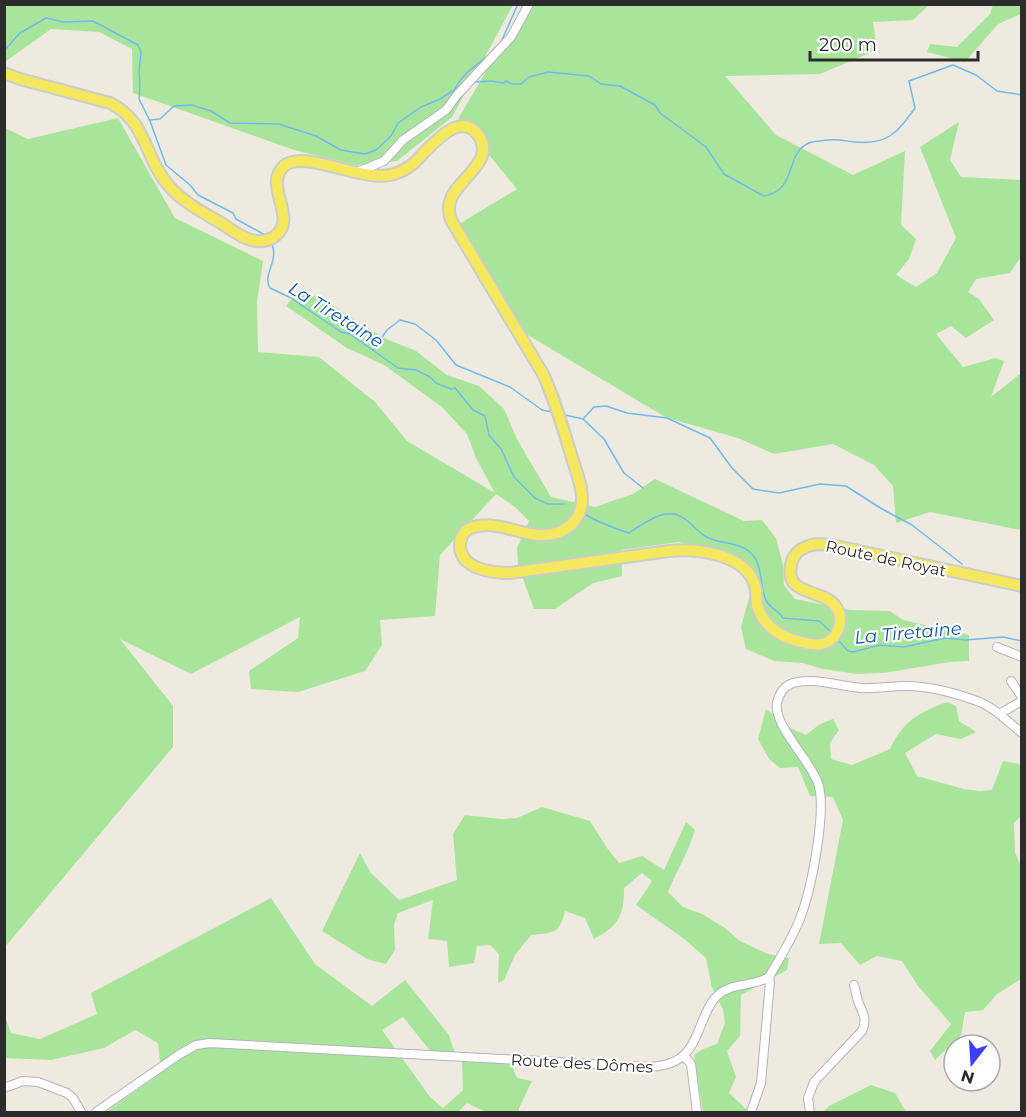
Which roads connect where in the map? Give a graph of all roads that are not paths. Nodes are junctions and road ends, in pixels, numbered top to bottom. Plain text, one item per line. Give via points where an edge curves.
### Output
1 (529, 4) edge
2 (4, 73) edge
3 (355, 173) junction
4 (1022, 586) edge
5 (997, 647) dead end
6 (1022, 657) edge
7 (1011, 681) dead end
8 (1022, 699) edge
9 (999, 714) junction
10 (1022, 733) edge
11 (769, 977) junction
12 (854, 985) dead end
13 (684, 1056) junction
14 (4, 1088) edge
15 (81, 1113) edge
16 (96, 1113) edge
17 (697, 1113) edge
18 (751, 1113) edge
19 (810, 1113) edge

1 - 3 street via 511,37 446,110 403,140 384,161
2 - 3 main road via 123,110 138,128 169,186 187,203 247,239 266,240 277,234 284,219 276,183 282,167 289,162 302,160
3 - 4 main road, Route de Royat via 376,177 396,174 416,161 438,137 458,127 475,131 480,137 480,161 453,194 451,220 543,374 579,480 582,503 575,522 547,535 476,525 463,533 461,539 461,553 476,567 510,573 688,549 707,552 740,565 748,574 755,585 763,619 774,631 822,644 834,636 840,618 838,609 830,600 792,582 790,567 793,559 811,545 831,545
5 - 6 street
7 - 8 street
8 - 9 street
9 - 10 street
9 - 11 street via 981,702 933,688 862,688 810,681 785,687 779,695 776,714 810,766 821,806 802,914
11 - 13 street via 729,987 718,994
11 - 18 street via 762,1073
12 - 19 street via 865,1025 814,1082 808,1098
13 - 16 street, Route des Dômes via 672,1064 649,1067 210,1042 180,1054
13 - 17 street via 691,1064
14 - 15 street via 23,1081 38,1082 67,1093

